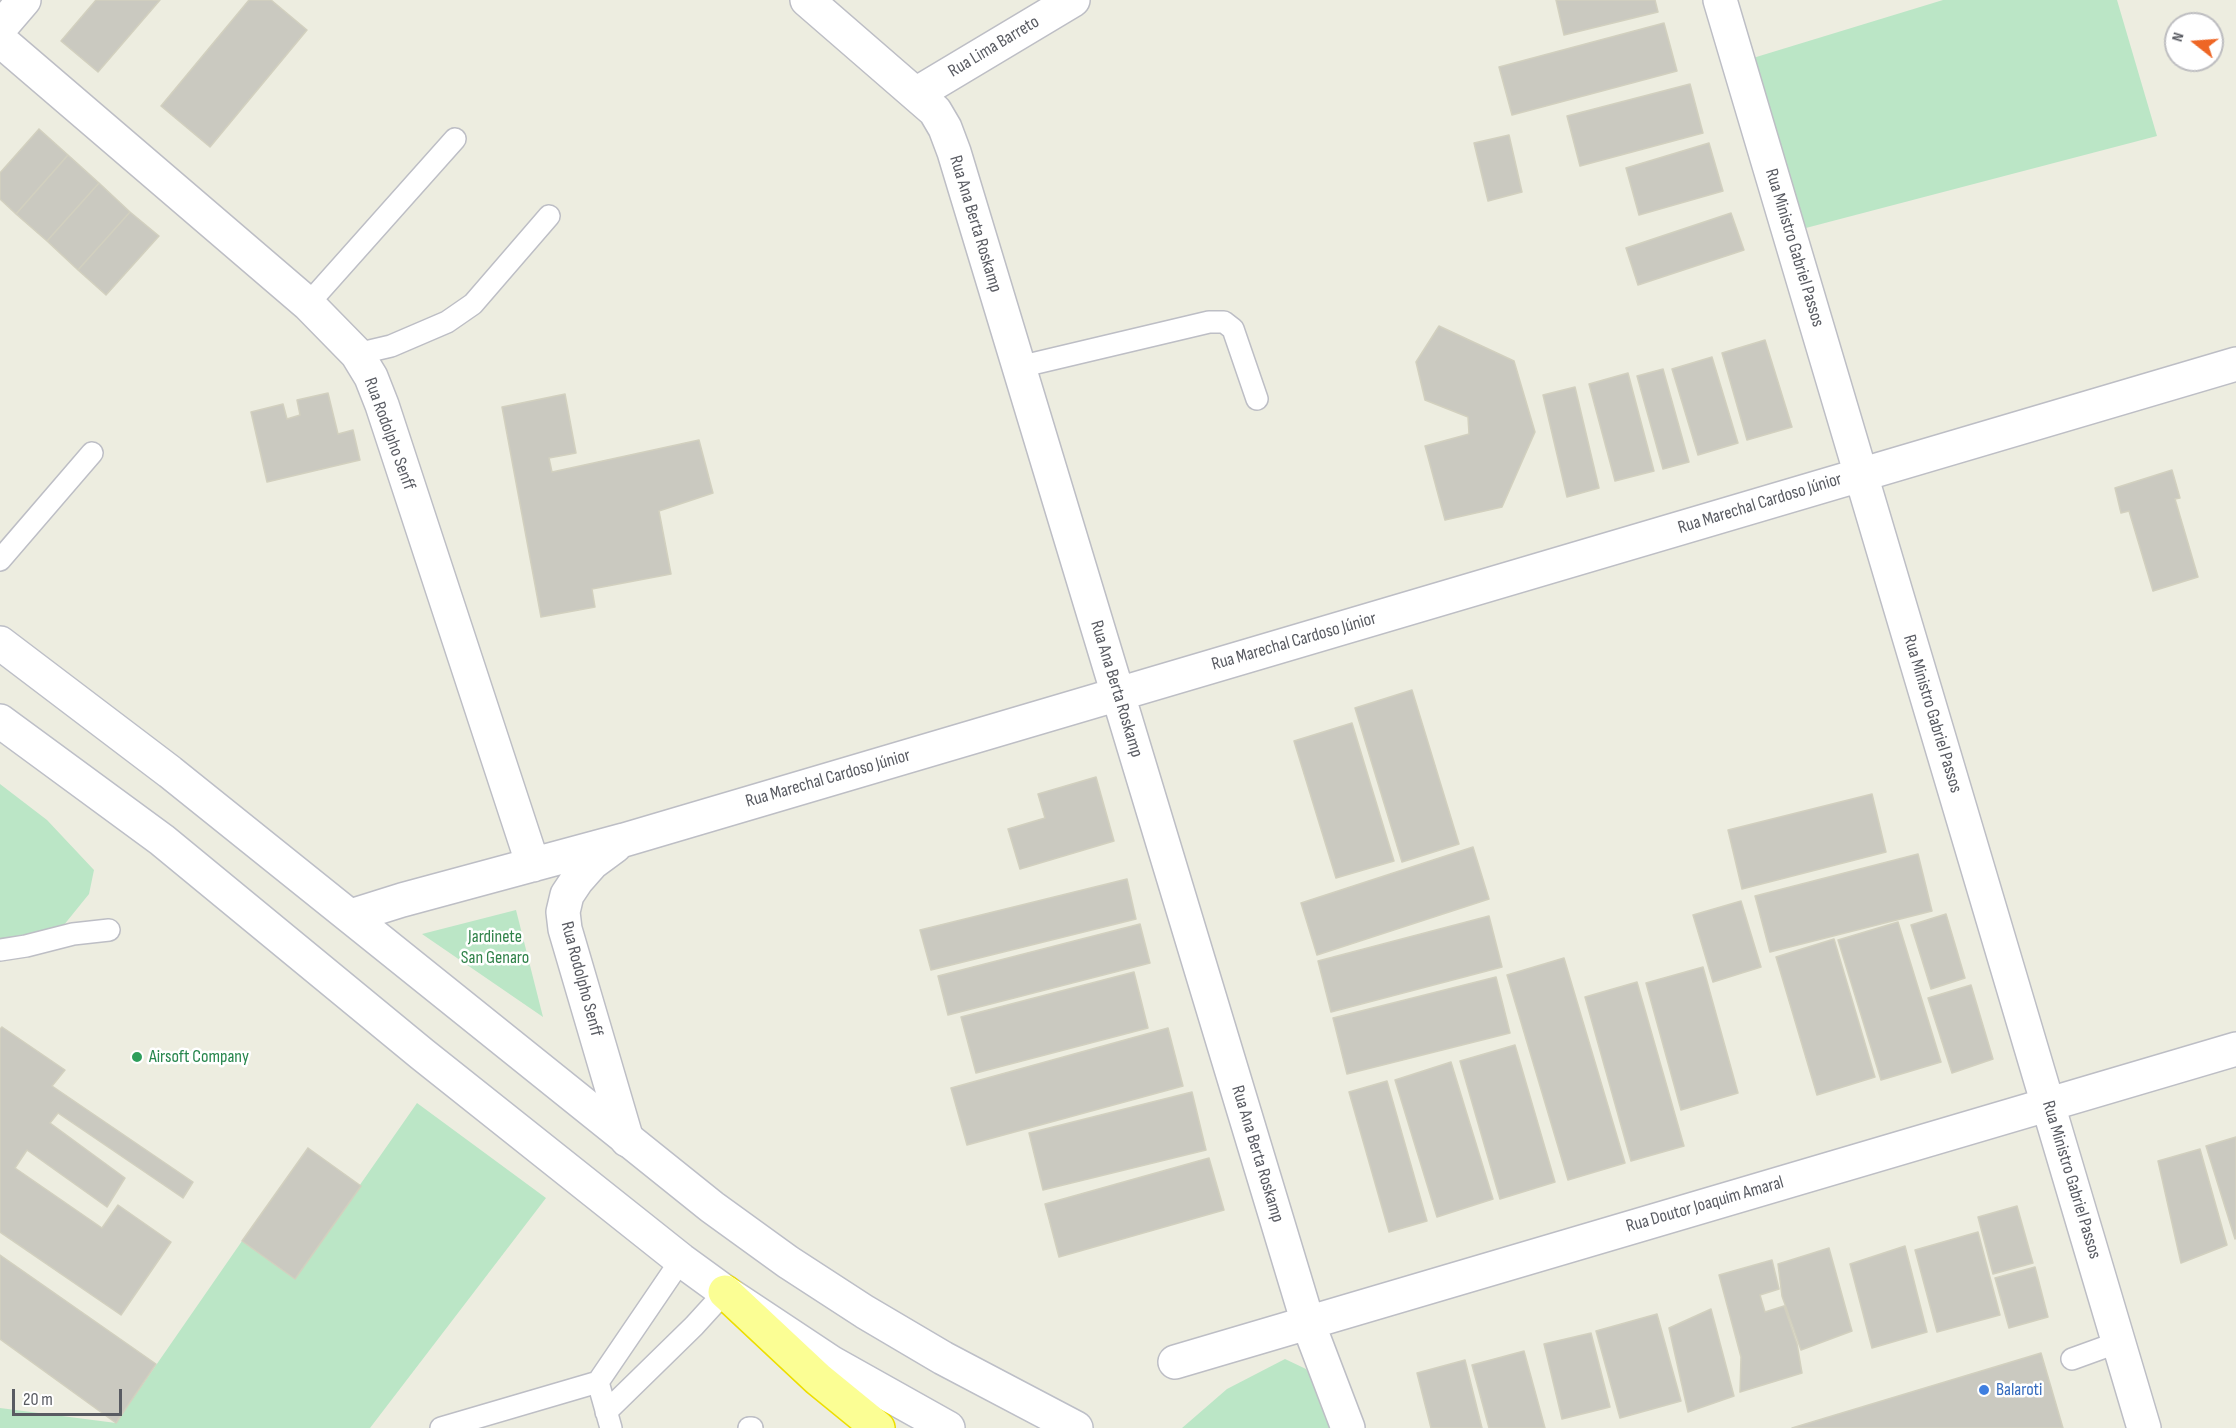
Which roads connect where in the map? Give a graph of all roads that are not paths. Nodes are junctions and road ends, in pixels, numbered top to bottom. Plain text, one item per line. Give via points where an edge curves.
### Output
1 (24, 0) edge
2 (807, 0) edge
3 (1073, 0) edge
4 (1720, 0) edge
5 (0, 28) edge
6 (0, 40) edge
7 (916, 94) junction
8 (455, 139) dead end
9 (549, 216) dead end
10 (308, 304) junction
11 (357, 354) junction
12 (2236, 364) edge
13 (1019, 367) junction
14 (1257, 399) dead end
15 (92, 453) dead end
16 (1861, 474) junction
17 (0, 560) edge
18 (0, 643) edge
19 (1118, 694) junction
20 (0, 721) edge
21 (624, 840) junction
22 (533, 865) junction
23 (351, 916) junction
24 (109, 930) dead end
25 (0, 950) edge
26 (2236, 1049) edge
27 (2048, 1104) junction
28 (627, 1140) junction
29 (681, 1260) junction
30 (725, 1292) junction
31 (1308, 1323) junction
32 (2119, 1342) junction
33 (2072, 1359) dead end
34 (1175, 1362) dead end
35 (598, 1382) junction
36 (609, 1420) edge
37 (441, 1428) edge
38 (878, 1428) edge
39 (948, 1428) edge
40 (1076, 1428) edge
41 (1348, 1428) edge
42 (2144, 1428) edge

1 - 5 street
2 - 7 street, Rua Ana Berta Roskamp
3 - 7 street, Rua Lima Barreto
4 - 16 street, Rua Ministro Gabriel Passos
6 - 10 street, Rua Rodolpho Senff
7 - 13 street, Rua Ana Berta Roskamp via 935,111 945,128
8 - 10 lane
9 - 11 lane via 473,304 447,322 391,346
10 - 11 street, Rua Rodolpho Senff
11 - 22 street, Rua Rodolpho Senff via 382,405
12 - 16 street, Rua Marechal Cardoso Júnior
13 - 14 lane via 1209,322 1224,322 1233,329
13 - 19 street, Rua Ana Berta Roskamp
15 - 17 lane
16 - 19 street, Rua Marechal Cardoso Júnior
16 - 27 street, Rua Ministro Gabriel Passos
18 - 23 street
19 - 21 street, Rua Marechal Cardoso Júnior
19 - 31 street, Rua Ana Berta Roskamp
20 - 29 street via 162,840
21 - 22 street, Rua Marechal Cardoso Júnior
21 - 28 street, Rua Rodolpho Senff via 592,863 577,880 567,895 563,912 564,929
22 - 23 street, Rua Marechal Cardoso Júnior
23 - 28 street
24 - 25 lane
26 - 27 street, Rua Doutor Joaquim Amaral
27 - 31 street, Rua Doutor Joaquim Amaral
27 - 32 street, Rua Ministro Gabriel Passos
28 - 40 street via 721,1214 855,1305 943,1358
29 - 30 street
29 - 35 lane
30 - 36 lane
30 - 38 highway via 818,1379
30 - 39 street via 832,1363
31 - 34 street, Rua Doutor Joaquim Amaral
31 - 41 street, Rua Ana Berta Roskamp
32 - 33 lane
32 - 42 street, Rua Ministro Gabriel Passos
35 - 36 lane
35 - 37 lane

